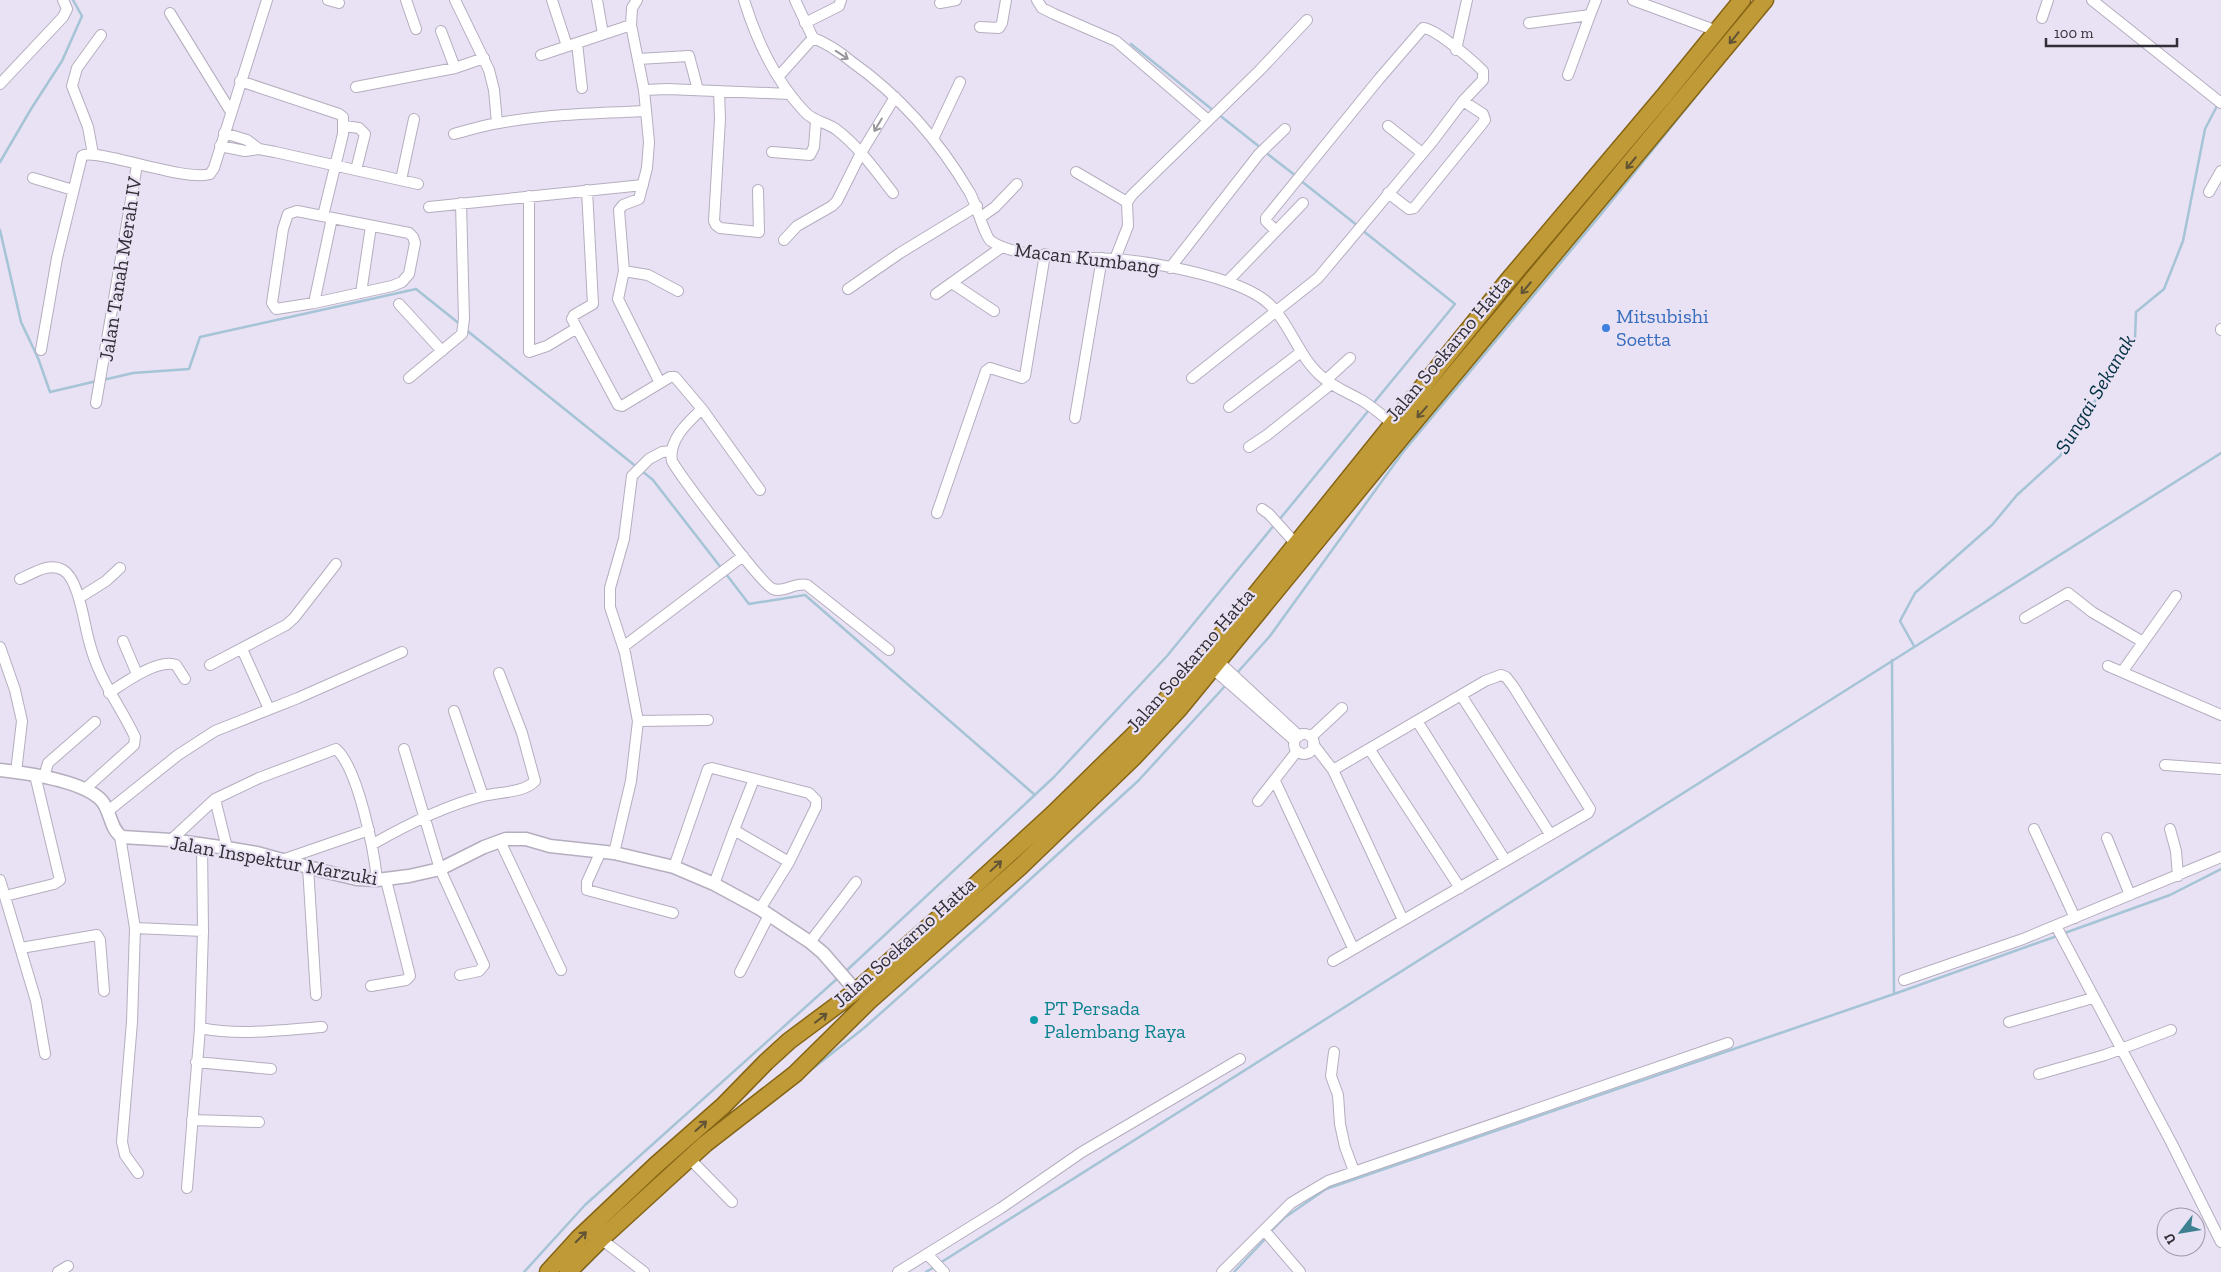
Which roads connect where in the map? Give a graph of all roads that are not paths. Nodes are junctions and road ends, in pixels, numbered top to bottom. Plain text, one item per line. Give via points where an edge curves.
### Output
1 (63, 0) edge
2 (267, 0) edge
3 (406, 0) edge
4 (455, 0) edge
5 (552, 0) edge
6 (597, 0) edge
7 (637, 0) edge
8 (744, 0) edge
9 (795, 0) edge
10 (841, 0) edge
11 (956, 0) edge
12 (1006, 0) edge
13 (1037, 0) edge
14 (1467, 0) edge
15 (1596, 0) edge
16 (1632, 0) edge
17 (1742, 0) edge
18 (1765, 0) edge
19 (2048, 0) edge
20 (2092, 0) edge
21 (940, 3) dead end
22 (1656, 4) edge
23 (170, 13) dead end
24 (1590, 16) junction
25 (2042, 18) dead end
26 (1307, 20) dead end
27 (805, 23) junction
28 (1529, 23) dead end
29 (631, 25) junction
30 (416, 28) dead end
31 (980, 28) dead end
32 (441, 30) dead end
33 (1716, 31) junction
34 (603, 34) junction
35 (101, 35) dead end
36 (813, 38) junction
37 (572, 45) junction
38 (1456, 50) junction
39 (541, 56) dead end
40 (484, 58) junction
41 (638, 59) junction
42 (456, 68) junction
43 (1568, 75) dead end
44 (779, 76) junction
45 (240, 81) junction
46 (960, 82) dead end
47 (0, 84) edge
48 (356, 87) dead end
49 (582, 88) dead end
50 (644, 90) junction
51 (698, 90) junction
52 (719, 91) junction
53 (790, 94) junction
54 (895, 97) junction
55 (1463, 101) junction
56 (2221, 103) edge
57 (646, 111) junction
58 (231, 112) junction
59 (1212, 116) junction
60 (414, 119) dead end
61 (816, 121) junction
62 (498, 123) junction
63 (344, 126) junction
64 (1388, 126) dead end
65 (1285, 129) dead end
66 (224, 133) junction
67 (454, 134) dead end
68 (933, 139) junction
69 (220, 146) junction
70 (259, 149) junction
71 (772, 152) dead end
72 (862, 153) junction
73 (1422, 153) junction
74 (93, 154) junction
75 (137, 165) junction
76 (334, 165) junction
77 (356, 170) junction
78 (2221, 171) edge
79 (1076, 172) dead end
80 (33, 178) dead end
81 (401, 180) junction
82 (418, 184) dead end
83 (1017, 184) dead end
84 (74, 190) junction
85 (587, 190) junction
86 (642, 190) junction
87 (758, 190) dead end
88 (2209, 192) dead end
89 (893, 193) dead end
90 (1388, 193) junction
91 (530, 196) junction
92 (1127, 202) junction
93 (1303, 203) dead end
94 (461, 204) junction
95 (977, 206) junction
96 (429, 207) dead end
97 (327, 217) junction
98 (981, 217) junction
99 (372, 226) junction
100 (1276, 230) junction
101 (784, 240) dead end
102 (1002, 247) junction
103 (1045, 254) junction
104 (1102, 258) junction
105 (1115, 259) junction
106 (1170, 268) junction
107 (624, 271) junction
108 (1226, 282) junction
109 (952, 283) junction
110 (848, 289) dead end
111 (678, 291) dead end
112 (361, 293) junction
113 (936, 294) dead end
114 (314, 303) junction
115 (400, 304) dead end
116 (994, 311) dead end
117 (1276, 311) junction
118 (576, 328) junction
119 (41, 350) dead end
120 (442, 351) junction
121 (1301, 352) junction
122 (1350, 358) dead end
123 (409, 378) dead end
124 (1192, 378) dead end
125 (1328, 382) junction
126 (660, 383) junction
127 (96, 403) dead end
128 (1230, 407) dead end
129 (702, 409) junction
130 (1075, 418) dead end
131 (1393, 424) junction
132 (1249, 447) dead end
133 (672, 450) junction
134 (760, 490) dead end
135 (1262, 509) dead end
136 (937, 513) dead end
137 (1296, 544) junction
138 (743, 556) junction
139 (336, 564) dead end
140 (120, 568) dead end
141 (20, 579) dead end
142 (2176, 596) dead end
143 (79, 598) junction
144 (2024, 618) dead end
145 (123, 642) dead end
146 (2143, 642) junction
147 (0, 647) edge
148 (623, 647) junction
149 (242, 649) junction
150 (889, 650) dead end
151 (402, 652) dead end
152 (210, 665) dead end
153 (2108, 666) dead end
154 (1220, 668) junction
155 (2122, 672) junction
156 (499, 673) dead end
157 (137, 674) junction
158 (184, 679) dead end
159 (109, 693) junction
160 (1461, 695) junction
161 (1342, 708) dead end
162 (269, 709) junction
163 (454, 711) dead end
164 (2221, 715) edge
165 (708, 720) dead end
166 (638, 721) junction
167 (1417, 721) junction
168 (95, 722) dead end
169 (1312, 741) junction
170 (1297, 742) junction
171 (404, 749) dead end
172 (1370, 750) junction
173 (2165, 765) dead end
174 (2221, 769) edge
175 (0, 770) edge
176 (1109, 770) junction
177 (1333, 770) junction
178 (16, 772) junction
179 (39, 776) junction
180 (754, 779) junction
181 (1276, 780) junction
182 (85, 789) junction
183 (483, 796) junction
184 (215, 799) junction
185 (1258, 801) dead end
186 (108, 811) junction
187 (424, 816) junction
188 (2034, 828) dead end
189 (2170, 829) dead end
190 (369, 830) junction
191 (734, 830) junction
192 (1550, 834) junction
193 (120, 836) junction
194 (2107, 838) dead end
195 (171, 840) junction
196 (500, 841) junction
197 (373, 844) junction
198 (202, 845) junction
199 (227, 848) junction
200 (608, 852) junction
201 (2221, 857) edge
202 (282, 860) junction
203 (1505, 860) junction
204 (789, 862) junction
205 (308, 867) junction
206 (674, 867) junction
207 (440, 869) junction
208 (2178, 876) junction
209 (0, 880) edge
210 (382, 880) junction
211 (856, 882) dead end
212 (714, 884) junction
213 (1460, 888) junction
214 (2130, 895) junction
215 (5, 896) junction
216 (765, 912) junction
217 (673, 913) dead end
218 (2075, 918) junction
219 (1403, 920) junction
220 (135, 928) junction
221 (202, 930) junction
222 (2060, 933) junction
223 (810, 942) junction
224 (21, 948) junction
225 (1353, 948) junction
226 (1333, 961) dead end
227 (561, 970) dead end
228 (740, 972) dead end
229 (460, 975) dead end
230 (1904, 980) dead end
231 (371, 986) dead end
232 (852, 987) junction
233 (104, 991) dead end
234 (316, 995) dead end
235 (2093, 998) junction
236 (2009, 1022) dead end
237 (322, 1027) dead end
238 (200, 1028) junction
239 (2171, 1030) dead end
240 (1728, 1043) dead end
241 (2121, 1049) junction
242 (1334, 1052) dead end
243 (45, 1054) dead end
244 (1240, 1059) dead end
245 (196, 1062) junction
246 (271, 1069) dead end
247 (2039, 1074) dead end
248 (192, 1120) junction
249 (259, 1122) dead end
250 (690, 1159) junction
251 (1354, 1171) junction
252 (138, 1173) dead end
253 (187, 1188) dead end
254 (732, 1202) dead end
255 (1265, 1232) junction
256 (606, 1242) junction
257 (2221, 1242) edge
258 (929, 1256) junction
259 (68, 1266) dead end
260 (58, 1272) edge
261 (548, 1272) edge
262 (568, 1272) edge
263 (644, 1272) edge
264 (898, 1272) edge
265 (944, 1272) edge
266 (1222, 1272) edge
267 (1300, 1272) edge

1 - 47 street via 67,9 63,17
2 - 45 street
3 - 30 street
4 - 40 street
5 - 37 street
6 - 34 street
7 - 29 street via 632,8
8 - 44 street
9 - 27 street
10 - 27 street via 839,6
11 - 21 street
12 - 31 street via 999,28
13 - 59 street via 1042,8 1116,41
14 - 38 street
15 - 24 street
16 - 22 street
17 - 33 highway, Jalan Soekarno Hatta
18 -> 154 highway, Jalan Soekarno Hatta via 1405,433
19 - 25 street
20 - 56 street
22 - 33 street
23 - 58 street
24 - 28 street
24 - 43 street
26 - 59 street
27 - 36 street
29 - 34 street
29 - 41 street
32 - 42 street
33 - 131 highway, Jalan Soekarno Hatta
34 - 37 street
35 - 74 street via 77,68 72,86 88,127
36 - 44 street
36 -> 54 street, Macan Kumbang via 844,56
37 - 39 street
37 - 49 street
38 - 55 street via 1478,66 1484,76
38 - 100 street via 1428,28 1423,28 1266,218
40 - 42 street
40 - 62 street via 493,82
41 - 50 street
41 - 51 street via 689,56
42 - 48 street
44 - 53 street
45 - 58 street
45 - 63 street via 339,114 344,119
46 - 68 street
50 - 51 street
50 - 57 street
51 - 52 street
52 - 53 street
52 - 87 street via 716,226 759,232
53 - 61 street
54 - 68 street, Macan Kumbang
54 -> 72 street
55 - 73 street
55 - 90 street via 1483,114 1485,120 1414,208 1409,209
57 - 62 street via 581,113
57 - 86 street via 649,154
58 - 66 street
59 - 92 street via 1141,184
60 - 81 street
61 - 71 street via 814,147 810,155
61 - 72 street via 837,130
62 - 67 street
63 - 76 street
63 - 77 street via 359,128 365,134
64 - 73 street
65 - 106 street via 1261,151
66 - 69 street
66 - 70 street via 248,140
68 - 95 street, Macan Kumbang
69 - 70 street via 245,151
69 - 75 street via 213,171 207,175
70 - 76 street
72 - 89 street
72 - 101 street via 834,204 796,226
73 - 90 street
74 - 75 street
74 - 84 street via 85,154 82,158
75 - 127 street, Jalan Tanah Merah IV
76 - 77 street
76 - 97 street
77 - 81 street
78 - 88 street
79 - 92 street
80 - 84 street
81 - 82 street
83 - 98 street
84 - 119 street via 57,258
85 - 86 street
85 - 91 street
85 - 118 street via 593,304 572,317
86 - 107 street via 638,200 625,204 619,210
90 - 117 street via 1318,278
91 - 94 street
91 - 118 street via 529,352 547,346
92 - 105 street via 1128,226
93 - 100 street
94 - 96 street
94 - 120 street via 464,323 462,334
95 - 98 street, Macan Kumbang
95 - 110 street
97 - 99 street
97 - 114 street
97 - 114 street via 297,210 286,217 272,303 280,309
98 - 102 street, Macan Kumbang via 988,238
99 - 112 street
99 - 112 street via 409,233 415,243 406,278 392,286
100 - 108 street
102 - 103 street, Macan Kumbang
102 - 109 street
103 - 104 street, Macan Kumbang
103 - 136 street via 1025,376 1022,378 990,368 986,370
104 - 105 street, Macan Kumbang
104 - 130 street
105 - 106 street, Macan Kumbang
106 - 108 street, Macan Kumbang
107 - 111 street via 648,275
107 - 126 street via 619,303
108 - 117 street, Macan Kumbang via 1251,291
109 - 113 street
109 - 116 street
112 - 114 street
115 - 120 street
117 - 121 street, Macan Kumbang
117 - 124 street
118 - 126 street via 619,406
120 - 123 street
121 - 125 street, Macan Kumbang
121 - 128 street
122 - 125 street
125 - 131 street, Macan Kumbang via 1364,402
125 - 132 street via 1267,436
126 - 129 street via 675,377
129 - 133 street via 685,425
129 - 134 street
131 - 137 highway, Jalan Soekarno Hatta
133 - 138 street via 675,466
133 - 148 street via 662,452 635,471 629,489 624,539 609,598
135 - 137 street
137 - 176 highway, Jalan Soekarno Hatta
138 - 148 street
138 - 150 street via 771,588 807,586
139 - 149 street via 291,621
140 - 143 street
141 - 143 street via 56,567 67,573
142 - 146 street
143 - 159 street via 94,660
144 - 146 street via 2068,593 2092,612
145 - 157 street
146 - 155 street
147 - 178 street via 22,722
148 - 166 street
149 - 152 street
149 - 162 street
151 - 162 street
153 - 155 street
154 - 170 street
154 - 176 highway, Jalan Soekarno Hatta
155 - 164 street
156 - 183 street via 536,780 527,787
157 - 158 street via 169,663 176,665
157 - 159 street
159 - 182 street via 136,742
160 - 167 street
160 - 192 street
160 - 192 street via 1501,675 1506,677 1522,701 1590,809
161 - 169 street
162 - 186 street via 198,741
163 - 183 street
165 - 166 street
166 - 200 street via 631,781
167 - 172 street
167 - 203 street
168 - 179 street via 48,763
169 - 170 street via 1306,735
169 - 170 street via 1312,749 1307,753
169 - 177 street
170 - 181 street
171 - 187 street
172 - 177 street
172 - 213 street
173 - 174 street
175 - 178 street
232 -> 176 highway, Jalan Soekarno Hatta
176 - 250 highway, Jalan Soekarno Hatta via 1020,867 868,1002 795,1074
177 - 219 street
178 - 179 street
179 - 182 street
179 - 215 street via 60,880
180 - 191 street
180 - 204 street via 809,793 816,800
180 - 206 street via 712,768 706,770
181 - 185 street
181 - 225 street
182 - 186 street via 101,800
183 - 187 street
184 - 190 street via 259,778 336,749 350,773
184 - 195 street
184 - 199 street
186 - 193 street
187 - 197 street
187 - 207 street
188 - 218 street
189 - 208 street
190 - 197 street
190 - 202 street
191 - 204 street
191 - 212 street
192 - 203 street
193 - 195 street, Jalan Inspektur Marzuki
193 - 220 street
194 - 214 street
195 - 198 street, Jalan Inspektur Marzuki
196 - 200 street, Jalan Inspektur Marzuki via 526,839 550,846
196 - 207 street, Jalan Inspektur Marzuki
196 - 227 street
197 - 210 street
198 - 199 street, Jalan Inspektur Marzuki
198 - 221 street
199 - 202 street, Jalan Inspektur Marzuki
200 - 206 street, Jalan Inspektur Marzuki
200 - 217 street via 587,882 587,890
201 - 208 street
202 - 205 street, Jalan Inspektur Marzuki
203 - 213 street
204 - 216 street
205 - 210 street, Jalan Inspektur Marzuki
205 - 234 street
206 - 212 street, Jalan Inspektur Marzuki
207 - 210 street, Jalan Inspektur Marzuki
207 - 229 street via 484,965 479,971
208 - 214 street
209 - 215 street
210 - 231 street via 410,976 406,980
211 - 223 street
212 - 216 street, Jalan Inspektur Marzuki
213 - 219 street
214 - 218 street
215 - 224 street
216 - 223 street, Jalan Inspektur Marzuki
216 - 228 street
218 - 222 street
219 - 225 street
220 - 221 street
220 - 252 street via 132,1022 122,1142 125,1156
221 - 238 street
222 - 230 street
222 - 235 street
223 - 232 street, Jalan Inspektur Marzuki
224 - 233 street via 97,936
224 - 243 street via 36,1001
225 - 226 street
261 -> 232 highway, Jalan Soekarno Hatta via 656,1165
235 - 236 street
235 - 241 street
237 - 238 street via 252,1033
238 - 245 street
239 - 241 street
240 - 251 street
241 - 247 street
241 - 257 street
242 - 251 street via 1331,1076 1338,1095 1345,1147
244 - 258 street via 1082,1152
245 - 246 street
245 - 248 street
248 - 249 street
248 - 253 street
250 - 254 street
250 - 256 highway, Jalan Soekarno Hatta
251 - 255 street via 1328,1181 1291,1203
255 - 266 street
255 - 267 street
256 - 262 highway, Jalan Soekarno Hatta
256 - 263 street
258 - 264 street
258 - 265 street
259 - 260 street

